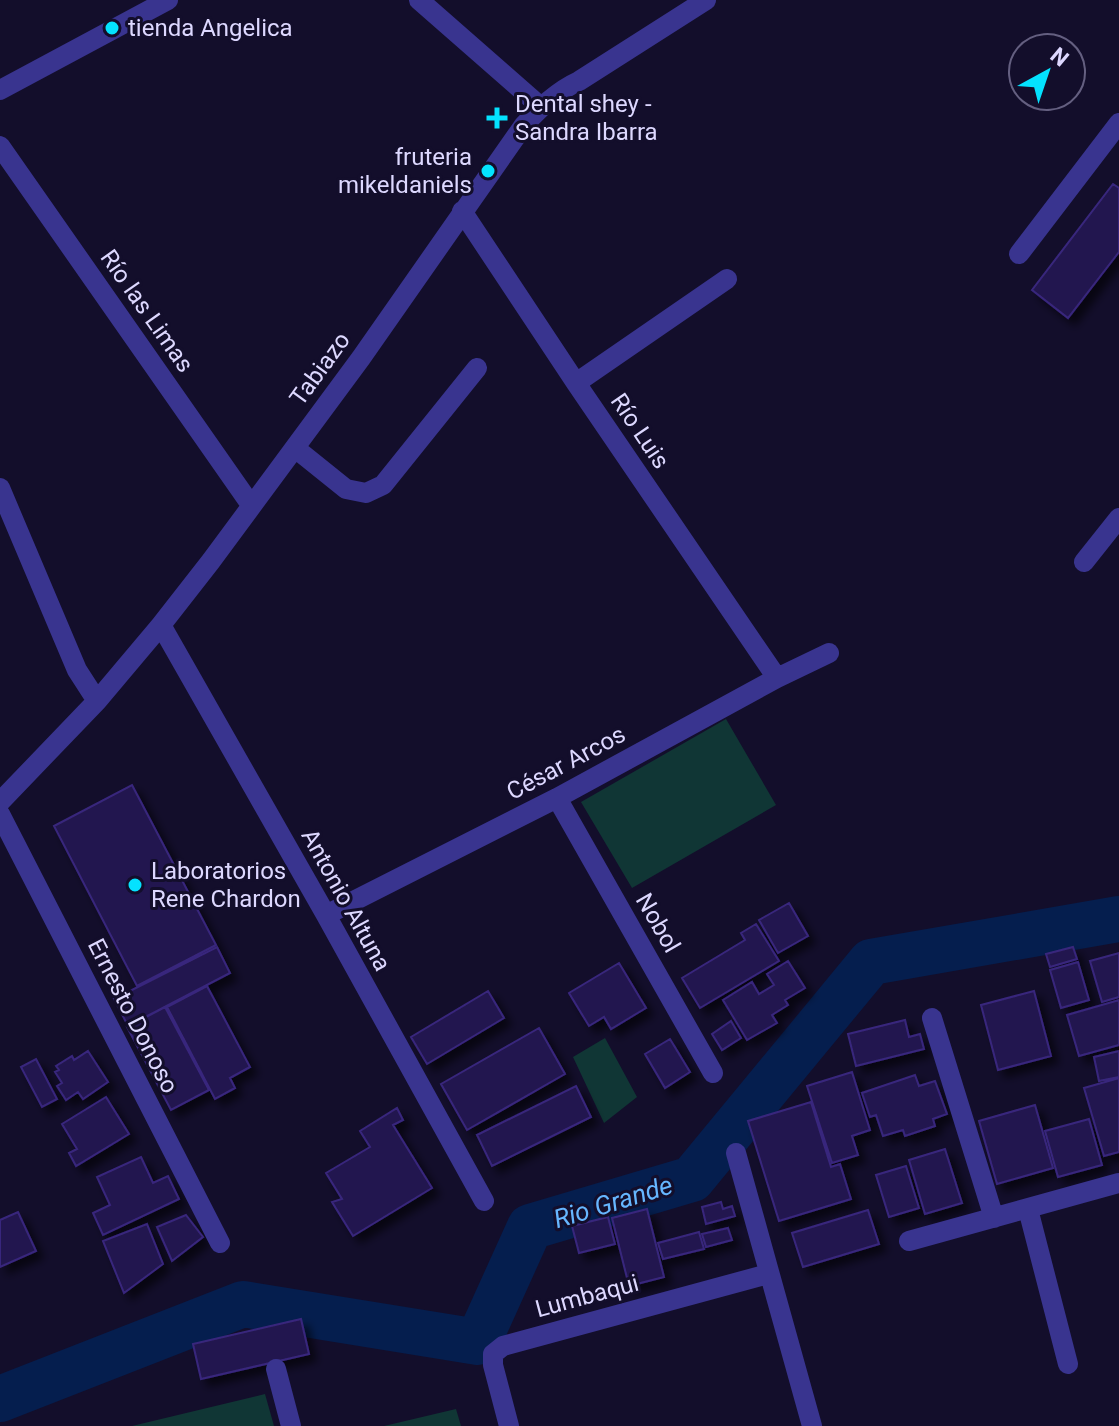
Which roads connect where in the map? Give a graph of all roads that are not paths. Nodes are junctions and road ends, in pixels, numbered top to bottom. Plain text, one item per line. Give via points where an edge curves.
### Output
1 (168, 0) edge
2 (419, 0) edge
3 (706, 0) edge
4 (0, 90) edge
5 (541, 107) junction
6 (1119, 123) edge
7 (0, 146) edge
8 (462, 211) junction
9 (1019, 254) dead end
10 (727, 279) dead end
11 (477, 368) dead end
12 (576, 383) junction
13 (295, 448) junction
14 (0, 488) edge
15 (251, 505) junction
16 (1119, 518) edge
17 (1084, 562) dead end
18 (161, 625) junction
19 (829, 653) dead end
20 (777, 678) junction
21 (97, 701) junction
22 (557, 798) junction
23 (0, 802) edge
24 (0, 814) edge
25 (326, 915) junction
26 (932, 1018) dead end
27 (713, 1073) dead end
28 (736, 1153) dead end
29 (1119, 1183) edge
30 (484, 1201) dead end
31 (1028, 1209) junction
32 (994, 1218) junction
33 (909, 1241) dead end
34 (220, 1243) dead end
35 (768, 1274) junction
36 (1068, 1364) dead end
37 (276, 1369) dead end
38 (291, 1426) edge
39 (509, 1426) edge
40 (812, 1426) edge

1 - 4 street
2 - 5 street
3 - 5 street, Tabiazo
5 - 8 street, Tabiazo
6 - 9 street
7 - 15 street, Río las Limas
8 - 12 street, Río Luis
8 - 13 street, Tabiazo
10 - 12 street
11 - 13 street via 383,485 366,493 346,489
12 - 20 street, Río Luis
13 - 15 street, Tabiazo
14 - 21 street via 77,670
15 - 18 street, Tabiazo
16 - 17 street
18 - 21 street, Tabiazo
18 - 25 street, Antonio Altuna
19 - 20 street, César Arcos
20 - 22 street, César Arcos
21 - 23 street, Tabiazo
22 - 25 street, César Arcos
22 - 27 street, Nobol
24 - 34 street, Ernesto Donoso
25 - 30 street, Antonio Altuna
26 - 32 street
28 - 35 street
29 - 31 street
31 - 32 street
31 - 36 street
32 - 33 street
35 - 39 street, Lumbaqui via 503,1346 493,1354 493,1365
35 - 40 street
37 - 38 street

